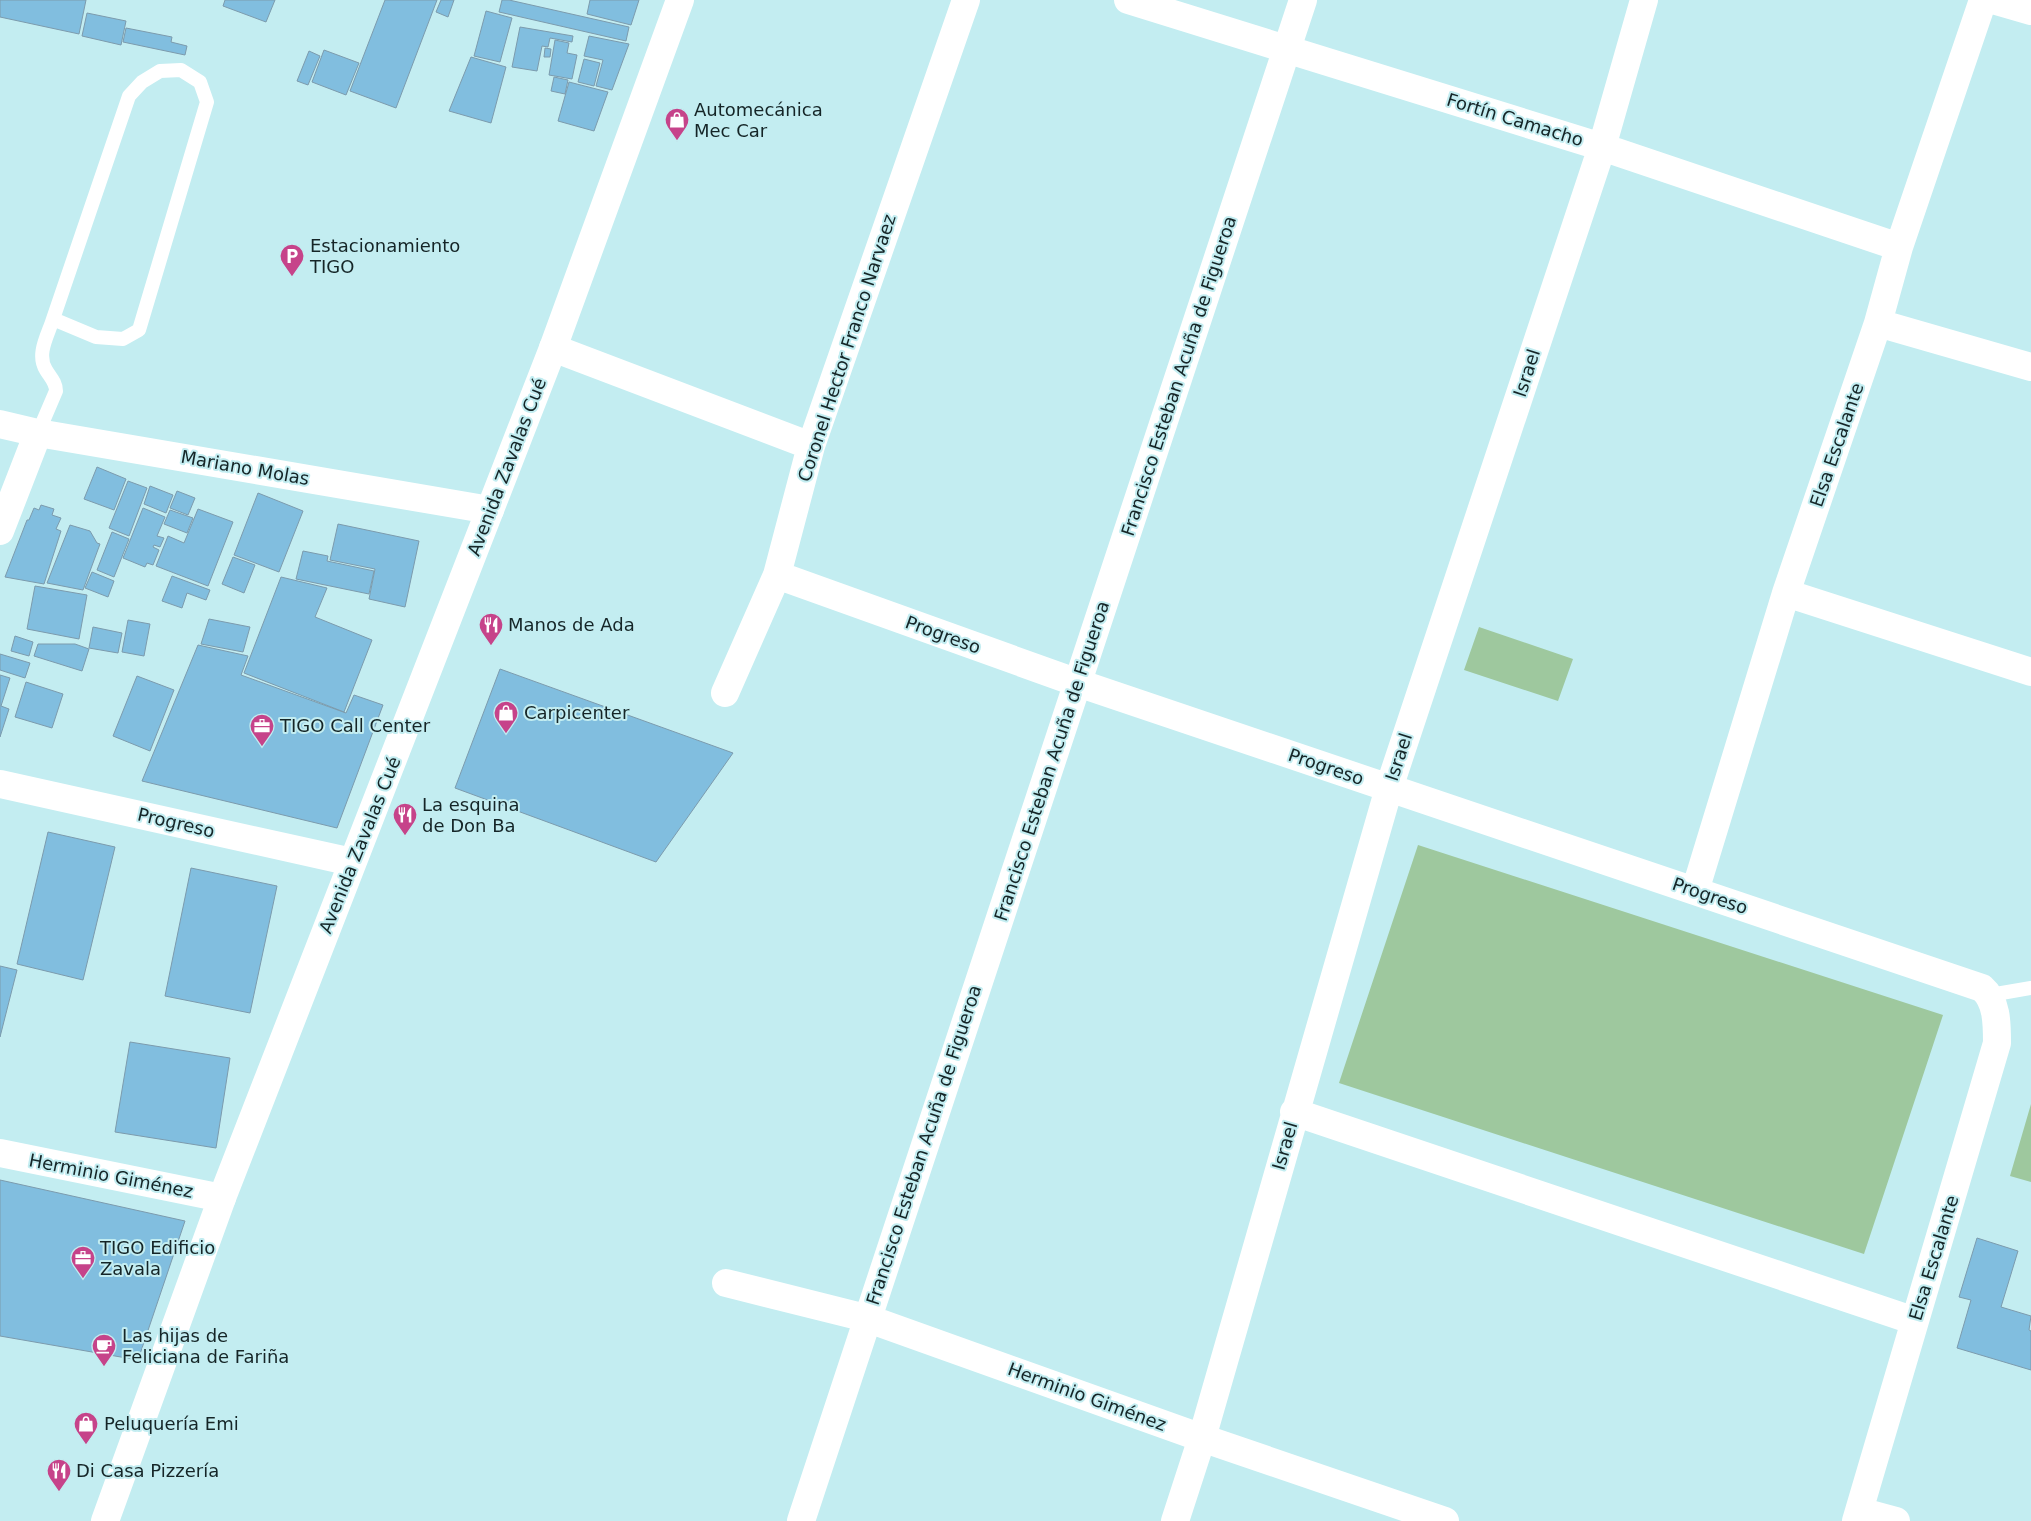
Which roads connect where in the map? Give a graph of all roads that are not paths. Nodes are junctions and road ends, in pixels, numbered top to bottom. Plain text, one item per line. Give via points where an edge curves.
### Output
1 (680, 0) edge
2 (966, 0) edge
3 (1128, 0) edge
4 (1303, 0) edge
5 (1644, 0) edge
6 (1983, 0) edge
7 (1993, 0) edge
8 (2031, 11) edge
9 (1286, 51) junction
10 (1602, 147) junction
11 (1899, 247) junction
12 (53, 319) junction
13 (1878, 323) junction
14 (554, 348) junction
15 (2031, 367) edge
16 (0, 424) edge
17 (38, 432) junction
18 (811, 446) junction
19 (490, 510) junction
20 (0, 531) edge
21 (776, 576) junction
22 (1786, 593) junction
23 (2031, 672) edge
24 (1078, 683) junction
25 (725, 693) dead end
26 (1, 788) edge
27 (1389, 788) junction
28 (352, 862) junction
29 (1695, 891) junction
30 (2031, 988) edge
31 (1990, 995) junction
32 (1294, 1112) junction
33 (0, 1153) edge
34 (222, 1198) junction
35 (726, 1283) dead end
36 (866, 1318) junction
37 (1915, 1321) junction
38 (1202, 1438) junction
39 (1857, 1516) edge
40 (105, 1521) edge
41 (801, 1521) edge
42 (1175, 1521) edge
43 (1445, 1521) edge
44 (1896, 1521) edge

1 - 14 street, Avenida Zavalas Cué
2 - 18 street, Coronel Hector Franco Narvaez
3 - 9 street, Fortín Camacho
4 - 9 street, Francisco Esteban Acuña de Figueroa
5 - 10 street, Israel
6 - 11 street, Elsa Escalante
7 - 8 street
9 - 10 street, Fortín Camacho
9 - 24 street, Francisco Esteban Acuña de Figueroa
10 - 11 street, Fortín Camacho
10 - 27 street, Israel
11 - 13 street, Elsa Escalante
12 - 12 lane via 129,96 142,82 160,71 181,70 200,82 207,102 139,330 123,339 96,337
12 - 17 lane via 41,353 44,368 56,384 56,391
13 - 15 street
13 - 22 street, Elsa Escalante
14 - 18 street
14 - 19 street, Avenida Zavalas Cué
16 - 17 street, Mariano Molas
17 - 19 street, Mariano Molas
17 - 20 street
18 - 21 street, Coronel Hector Franco Narvaez
19 - 28 street, Avenida Zavalas Cué
21 - 24 street, Progreso
21 - 25 street, Coronel Hector Franco Narvaez
22 - 23 street
22 - 29 street, Elsa Escalante
24 - 27 street, Progreso
24 - 36 street, Francisco Esteban Acuña de Figueroa
26 - 28 street, Progreso
27 - 29 street, Progreso
27 - 32 street, Israel
28 - 34 street, Avenida Zavalas Cué
29 - 31 street, Progreso via 1982,988
30 - 31 lane
31 - 37 street, Elsa Escalante via 1997,1022 1997,1042
32 - 37 street
32 - 38 street, Israel
33 - 34 street, Herminio Giménez
34 - 40 street, Avenida Zavalas Cué
35 - 36 street, Herminio Giménez
36 - 38 street, Herminio Giménez
36 - 41 street, Francisco Esteban Acuña de Figueroa
37 - 39 street, Elsa Escalante
38 - 42 street, Israel
38 - 43 street, Herminio Giménez
39 - 44 street

